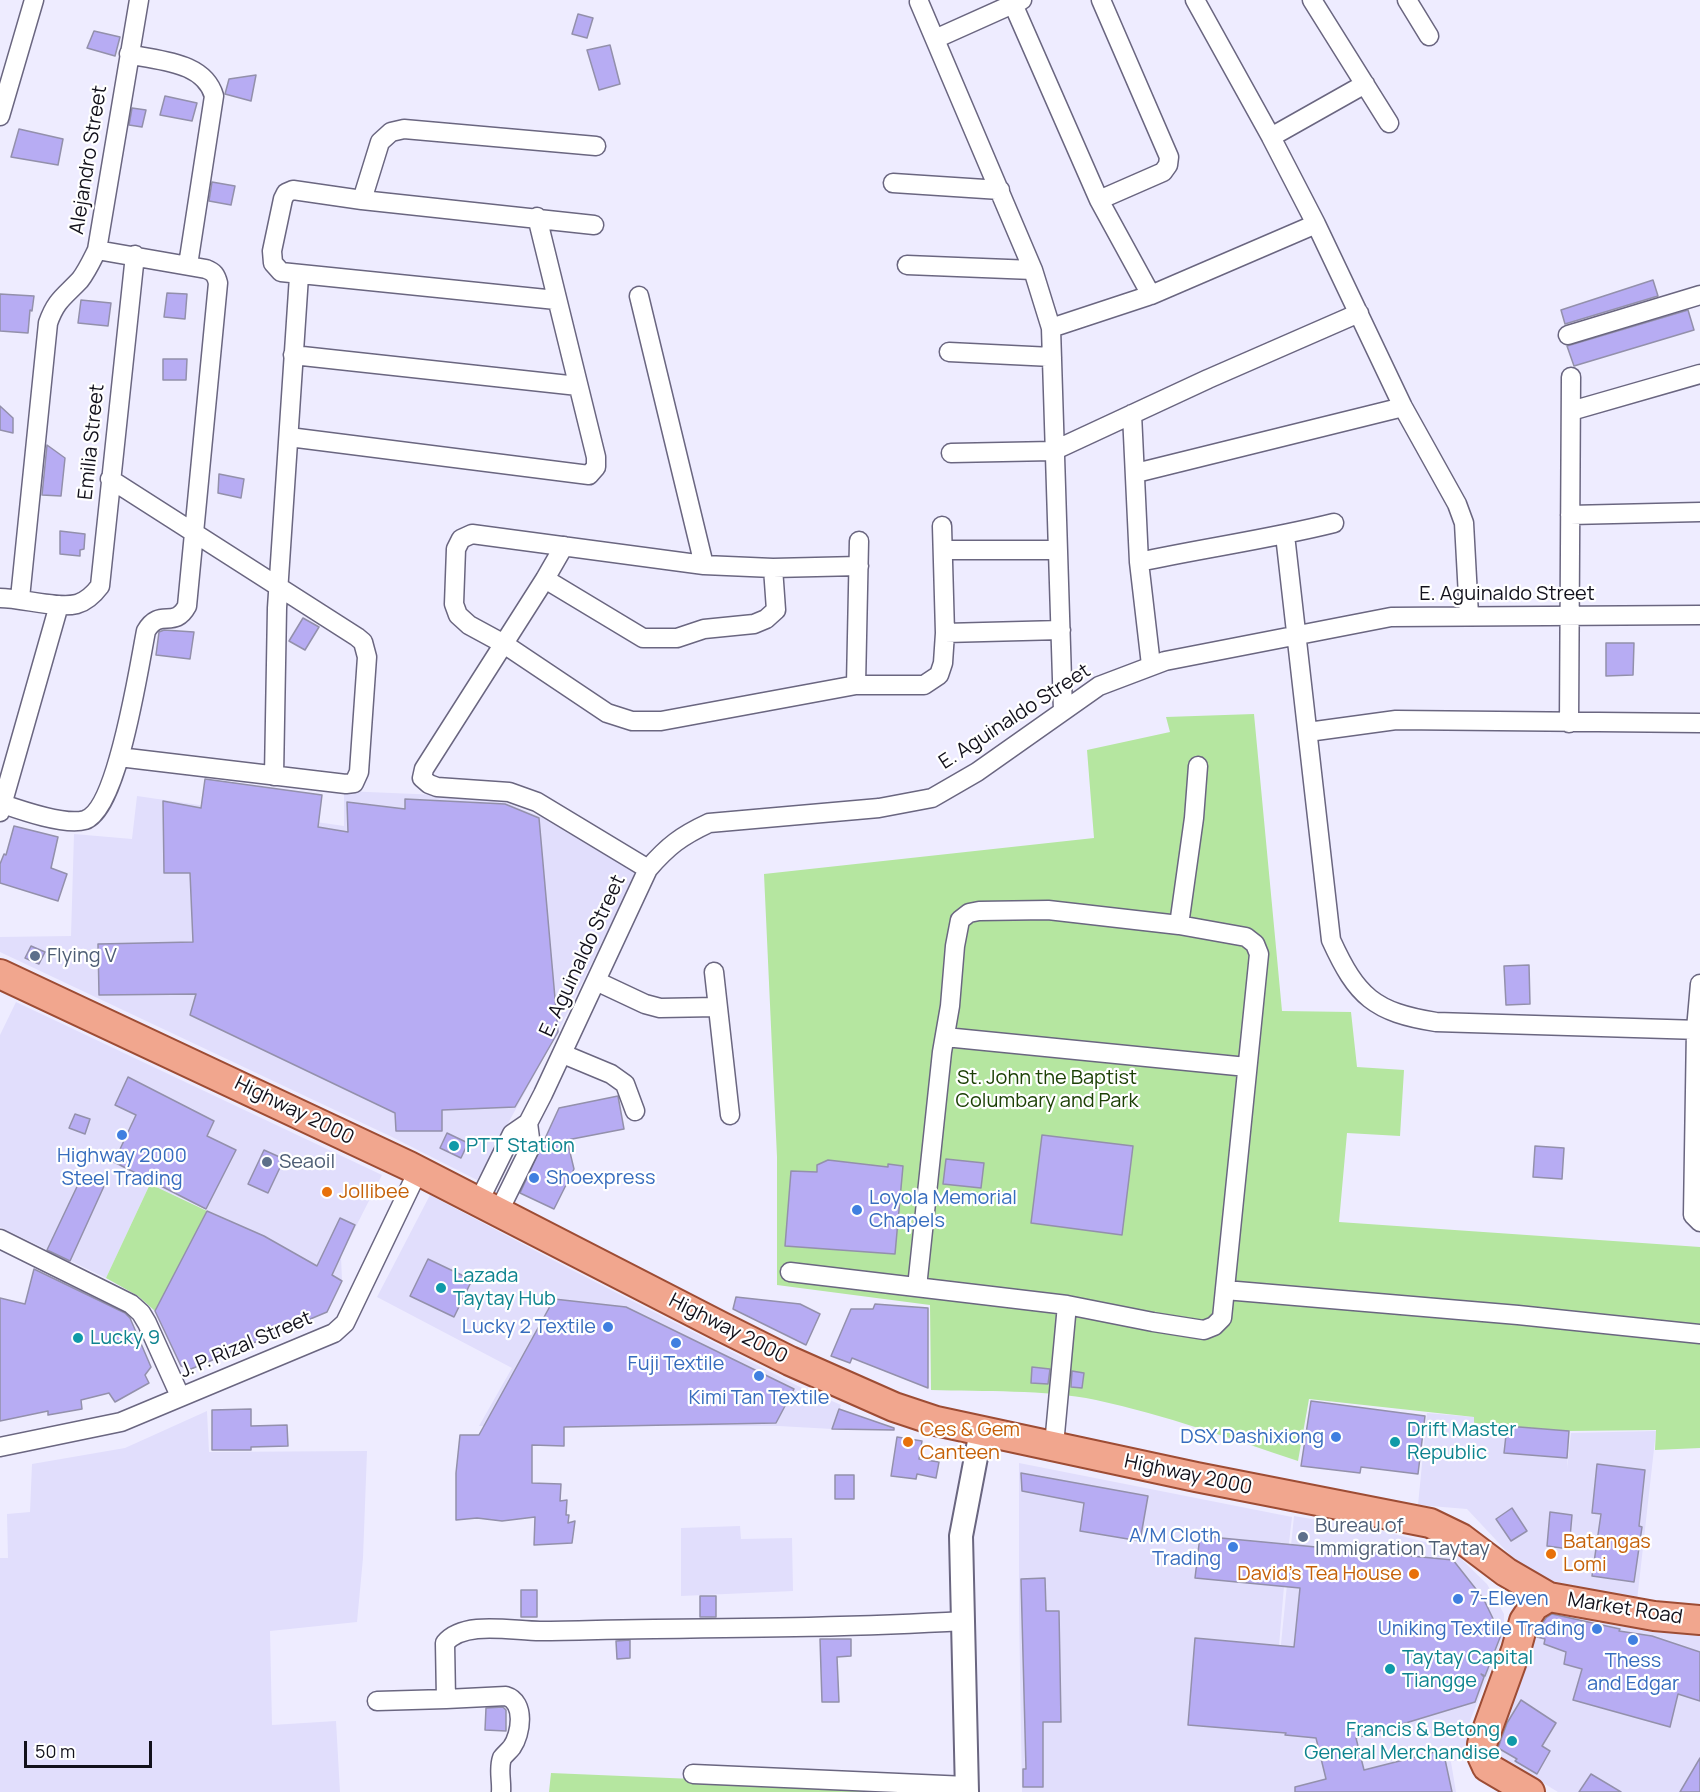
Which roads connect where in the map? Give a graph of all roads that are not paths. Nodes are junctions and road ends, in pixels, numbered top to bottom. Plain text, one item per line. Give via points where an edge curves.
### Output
1 (34, 0) edge
2 (139, 0) edge
3 (1101, 0) edge
4 (1195, 0) edge
5 (1312, 0) edge
6 (1407, 0) edge
7 (919, 2) dead end
8 (1018, 2) edge
9 (1429, 36) dead end
10 (935, 39) junction
11 (129, 54) junction
12 (1365, 84) junction
13 (0, 116) edge
14 (1389, 123) dead end
15 (1271, 137) junction
16 (596, 146) dead end
17 (893, 183) dead end
18 (1000, 190) junction
19 (362, 200) junction
20 (1099, 200) junction
21 (537, 217) junction
22 (1316, 224) junction
23 (594, 225) dead end
24 (98, 250) junction
25 (135, 255) junction
26 (188, 265) junction
27 (907, 265) dead end
28 (1033, 270) junction
29 (299, 276) junction
30 (1151, 295) junction
31 (1700, 295) edge
32 (639, 296) dead end
33 (556, 300) junction
34 (1359, 313) junction
35 (1051, 328) junction
36 (1568, 335) dead end
37 (949, 352) dead end
38 (293, 355) junction
39 (1052, 357) junction
40 (1700, 374) edge
41 (1571, 377) dead end
42 (578, 386) junction
43 (1403, 407) junction
44 (1571, 411) junction
45 (1132, 414) junction
46 (289, 437) junction
47 (1053, 451) junction
48 (951, 453) dead end
49 (1136, 473) junction
50 (110, 479) junction
51 (1700, 512) edge
52 (1570, 515) junction
53 (1334, 522) dead end
54 (942, 526) dead end
55 (194, 535) junction
56 (1285, 535) junction
57 (859, 541) dead end
58 (564, 546) junction
59 (943, 550) junction
60 (1058, 550) junction
61 (1139, 562) junction
62 (704, 564) junction
63 (859, 566) junction
64 (773, 568) junction
65 (545, 579) junction
66 (278, 588) junction
67 (0, 598) edge
68 (20, 598) junction
69 (59, 605) junction
70 (1469, 615) junction
71 (1700, 615) edge
72 (1569, 617) junction
73 (1061, 630) junction
74 (945, 633) junction
75 (1297, 634) junction
76 (504, 644) junction
77 (1151, 665) junction
78 (856, 685) junction
79 (1063, 711) junction
80 (1569, 723) junction
81 (1700, 723) edge
82 (1308, 732) junction
83 (120, 757) junction
84 (1197, 766) dead end
85 (274, 776) junction
86 (1, 807) edge
87 (648, 869) junction
88 (1179, 926) junction
89 (714, 972) dead end
90 (0, 974) edge
91 (596, 981) junction
92 (1700, 984) edge
93 (717, 1007) junction
94 (1698, 1029) edge
95 (945, 1037) junction
96 (563, 1054) junction
97 (1247, 1068) junction
98 (635, 1111) dead end
99 (730, 1114) dead end
100 (1697, 1130) edge
101 (418, 1171) junction
102 (489, 1206) junction
103 (1700, 1222) edge
104 (0, 1239) edge
105 (790, 1272) dead end
106 (917, 1287) junction
107 (1225, 1290) junction
108 (1067, 1305) junction
109 (1700, 1334) edge
110 (180, 1396) junction
111 (981, 1431) junction
112 (1054, 1445) junction
113 (0, 1447) edge
114 (1495, 1565) junction
115 (1549, 1597) junction
116 (1700, 1620) edge
117 (963, 1621) junction
118 (1521, 1630) junction
119 (446, 1699) junction
120 (377, 1701) dead end
121 (693, 1774) dead end
122 (967, 1789) edge
123 (501, 1792) edge
124 (1530, 1792) edge

1 - 13 street
2 - 11 street, Alejandro Street
3 - 20 street via 1169,157 1163,172
4 - 15 street
5 - 12 street
6 - 9 street
7 - 10 street
8 - 10 street
8 - 20 street
10 - 18 street
11 - 24 street, Alejandro Street
11 - 26 street via 191,68 206,79 214,96
12 - 14 street
12 - 15 street
15 - 22 street
16 - 19 street via 404,129 391,132 380,142
17 - 18 street
18 - 28 street
19 - 21 street
19 - 29 street via 293,190 286,193 272,251 273,263 281,273
20 - 30 street
21 - 23 street
21 - 33 street
22 - 30 street
22 - 34 street
24 - 25 street
24 - 68 street, Alejandro Street via 80,279 52,310 48,323
25 - 26 street
25 - 50 street, Emilia Street
26 - 55 street via 214,272 218,284
27 - 28 street
28 - 35 street
29 - 33 street
29 - 38 street
30 - 35 street
31 - 36 street
32 - 62 street
33 - 42 street
34 - 43 street
34 - 45 street
35 - 39 street
37 - 39 street
38 - 42 street
38 - 46 street
39 - 47 street
40 - 44 street
41 - 44 street
42 - 46 street via 596,457 596,467 589,475
43 - 49 street
43 - 70 street via 1458,504 1464,523
44 - 52 street
45 - 47 street
45 - 49 street
46 - 66 street
47 - 48 street
47 - 60 street
49 - 61 street
50 - 55 street
50 - 69 street, Emilia Street via 100,586 93,596 78,604
51 - 52 street
52 - 72 street
53 - 56 street
54 - 59 street
55 - 66 street
55 - 83 street via 187,606 183,614 151,622 146,631
56 - 61 street
56 - 75 street
57 - 63 street
58 - 62 street
58 - 65 street
58 - 76 street via 472,534 461,539 456,549 454,604 458,615
59 - 60 street
59 - 74 street
60 - 73 street
61 - 77 street
62 - 64 street
63 - 64 street
63 - 78 street
64 - 65 street via 776,610 766,619 754,624 704,629 677,638 643,638
65 - 76 street
66 - 85 street
66 - 85 street via 357,637 363,642 367,657 359,772 354,783
67 - 68 street
68 - 69 street
69 - 86 street
70 - 72 street, E. Aguinaldo Street
70 - 75 street, E. Aguinaldo Street via 1391,617
71 - 72 street, E. Aguinaldo Street
72 - 80 street
73 - 74 street
73 - 79 street
74 - 78 street via 939,675 924,685
75 - 77 street, E. Aguinaldo Street
75 - 82 street
76 - 78 street via 607,712 632,721 661,722
76 - 87 street via 422,778 437,787 509,792 537,802
77 - 79 street, E. Aguinaldo Street via 1099,686
79 - 87 street, E. Aguinaldo Street via 977,772 932,798 879,808 709,823 667,848
80 - 81 street
80 - 82 street via 1396,720
82 - 94 street via 1332,940 1360,992 1384,1009 1436,1022
83 - 85 street
83 - 86 street via 99,808 86,819 67,822
84 - 88 street
87 - 91 street, E. Aguinaldo Street
88 - 95 street via 1048,910 969,913 960,920
88 - 97 street via 1246,937 1255,944 1259,954
89 - 93 street
90 - 101 main road, Highway 2000
91 - 93 street via 660,1008
91 - 96 street, E. Aguinaldo Street
92 - 94 street
93 - 99 street
94 - 100 street
95 - 97 street
95 - 106 street
96 - 98 street via 625,1084
96 - 102 street, E. Aguinaldo Street via 528,1123 531,1146
97 - 107 street
100 - 103 street via 1693,1215
101 - 102 main road, Highway 2000
101 - 110 street, J. P. Rizal Street via 345,1323 334,1333
102 - 111 main road, Highway 2000 via 790,1360 894,1407
104 - 110 street via 131,1304 147,1323
105 - 106 street
106 - 108 street
107 - 108 street via 1222,1318 1204,1330
107 - 109 street
108 - 112 street
110 - 113 street, J. P. Rizal Street via 121,1422
111 - 112 main road, Highway 2000
111 - 117 street via 961,1536
112 - 114 main road, Highway 2000 via 1430,1523 1461,1538
114 - 115 main road, Highway 2000
114 - 118 main road, Highway 2000 via 1513,1595
115 - 116 main road, Market Road
115 - 118 main road via 1528,1613
117 - 119 street via 823,1628 477,1629 452,1635 445,1643
117 - 122 street
118 - 124 main road via 1482,1750 1487,1767
119 - 120 street
119 - 123 street via 507,1696 518,1704 518,1732 502,1759
121 - 122 street

